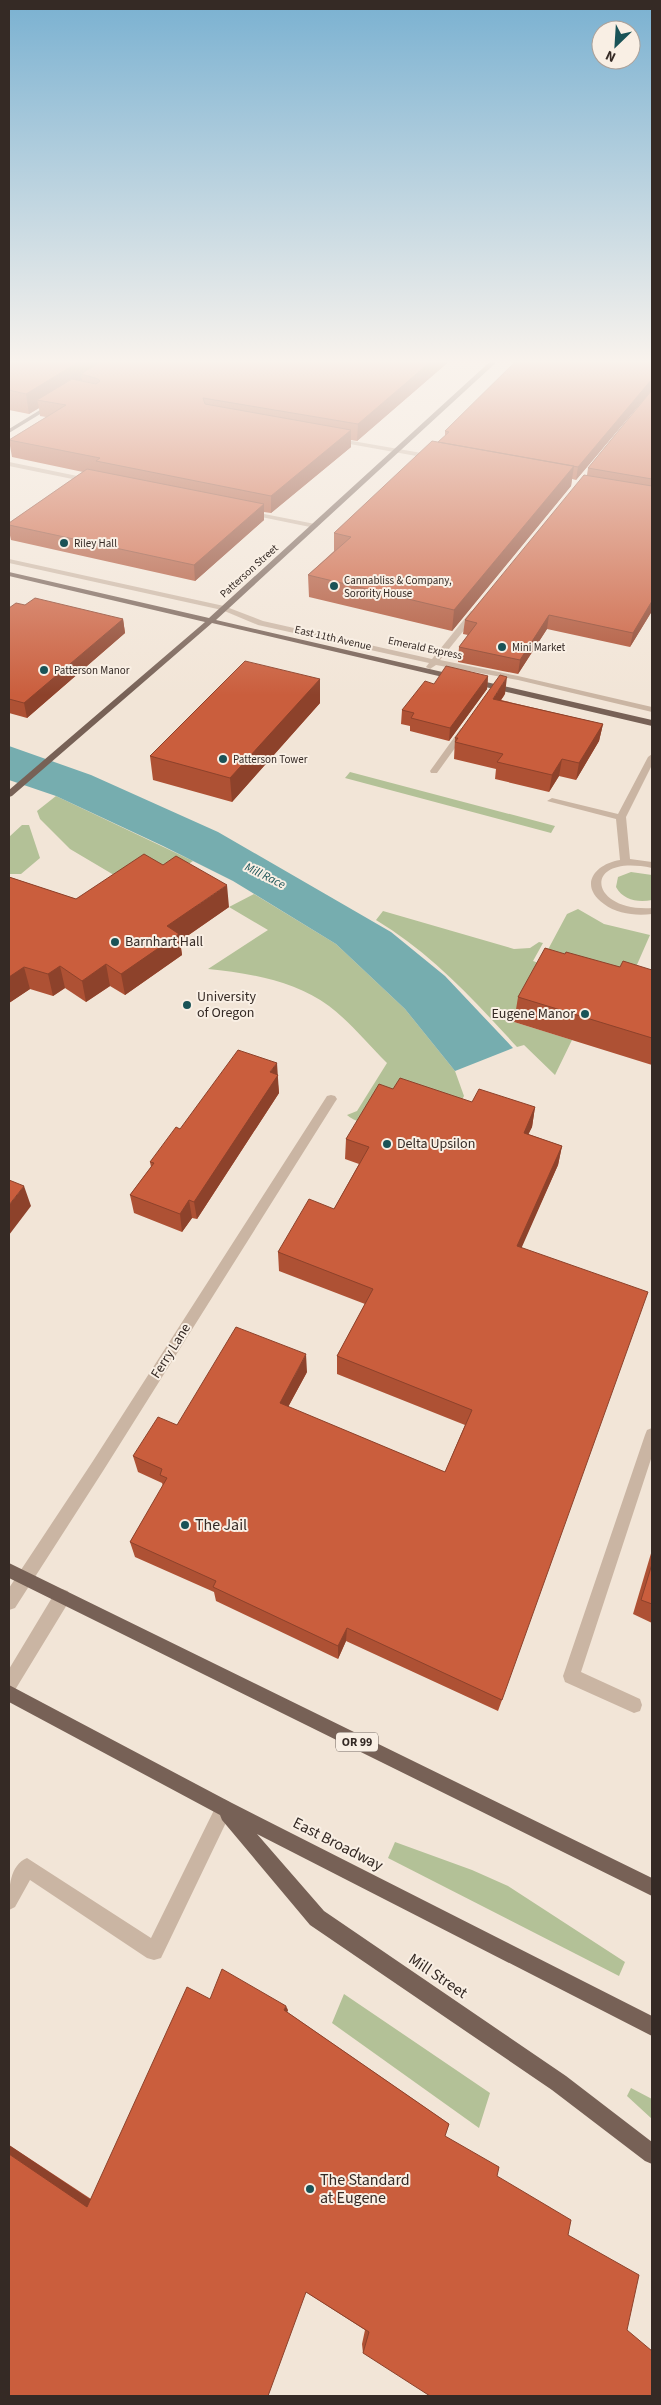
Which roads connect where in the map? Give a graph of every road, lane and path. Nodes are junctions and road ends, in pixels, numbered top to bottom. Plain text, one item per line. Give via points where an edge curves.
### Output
1 (39, 470) edge
2 (377, 470) edge
3 (97, 482) edge
4 (238, 510) edge
5 (315, 526) junction
6 (9, 556) edge
7 (9, 561) edge
8 (20, 562) junction
9 (9, 574) edge
10 (482, 604) edge
11 (224, 608) junction
12 (212, 620) junction
13 (434, 662) junction
14 (426, 672) junction
15 (495, 687) junction
16 (488, 697) edge
17 (652, 710) edge
18 (652, 723) edge
19 (468, 725) edge
20 (652, 757) edge
21 (434, 771) dead end
22 (9, 794) edge
23 (552, 801) dead end
24 (621, 817) junction
25 (625, 862) junction
26 (652, 865) edge
27 (652, 911) edge
28 (331, 1099) dead end
29 (652, 1435) edge
30 (9, 1570) edge
31 (24, 1578) junction
32 (62, 1597) junction
33 (9, 1602) edge
34 (9, 1684) edge
35 (9, 1693) edge
36 (634, 1706) dead end
37 (224, 1808) junction
38 (652, 1887) edge
39 (9, 1901) edge
40 (652, 2026) edge
41 (652, 2154) edge

1 - 3 street
2 - 5 main road, Patterson Street
4 - 5 street
5 - 11 main road, Patterson Street
6 - 8 street, Emerald Express
7 - 8 street, Emerald Express
8 - 11 street, Emerald Express
9 - 12 main road, East 11th Avenue
10 - 13 street
11 - 12 main road, Patterson Street
11 - 13 street, Emerald Express via 261,623
12 - 14 main road, East 11th Avenue
12 - 22 main road, Patterson Street
13 - 14 street
13 - 17 street, Emerald Express
14 - 15 main road, East 11th Avenue
15 - 16 street
15 - 18 main road, East 11th Avenue
19 - 21 street
20 - 24 street
23 - 24 street
24 - 25 street
25 - 26 street
25 - 27 street via 603,869 597,876 599,893 618,908
28 - 31 street, Ferry Lane
29 - 36 street via 572,1676
30 - 31 main road, OR 99
31 - 32 main road, OR 99
31 - 33 street, Ferry Lane
32 - 34 street
32 - 38 main road, OR 99
35 - 37 main road, East Broadway
37 - 39 street via 154,1950 27,1867
37 - 40 main road, East Broadway
37 - 41 main road, Mill Street via 317,1918 559,2083

